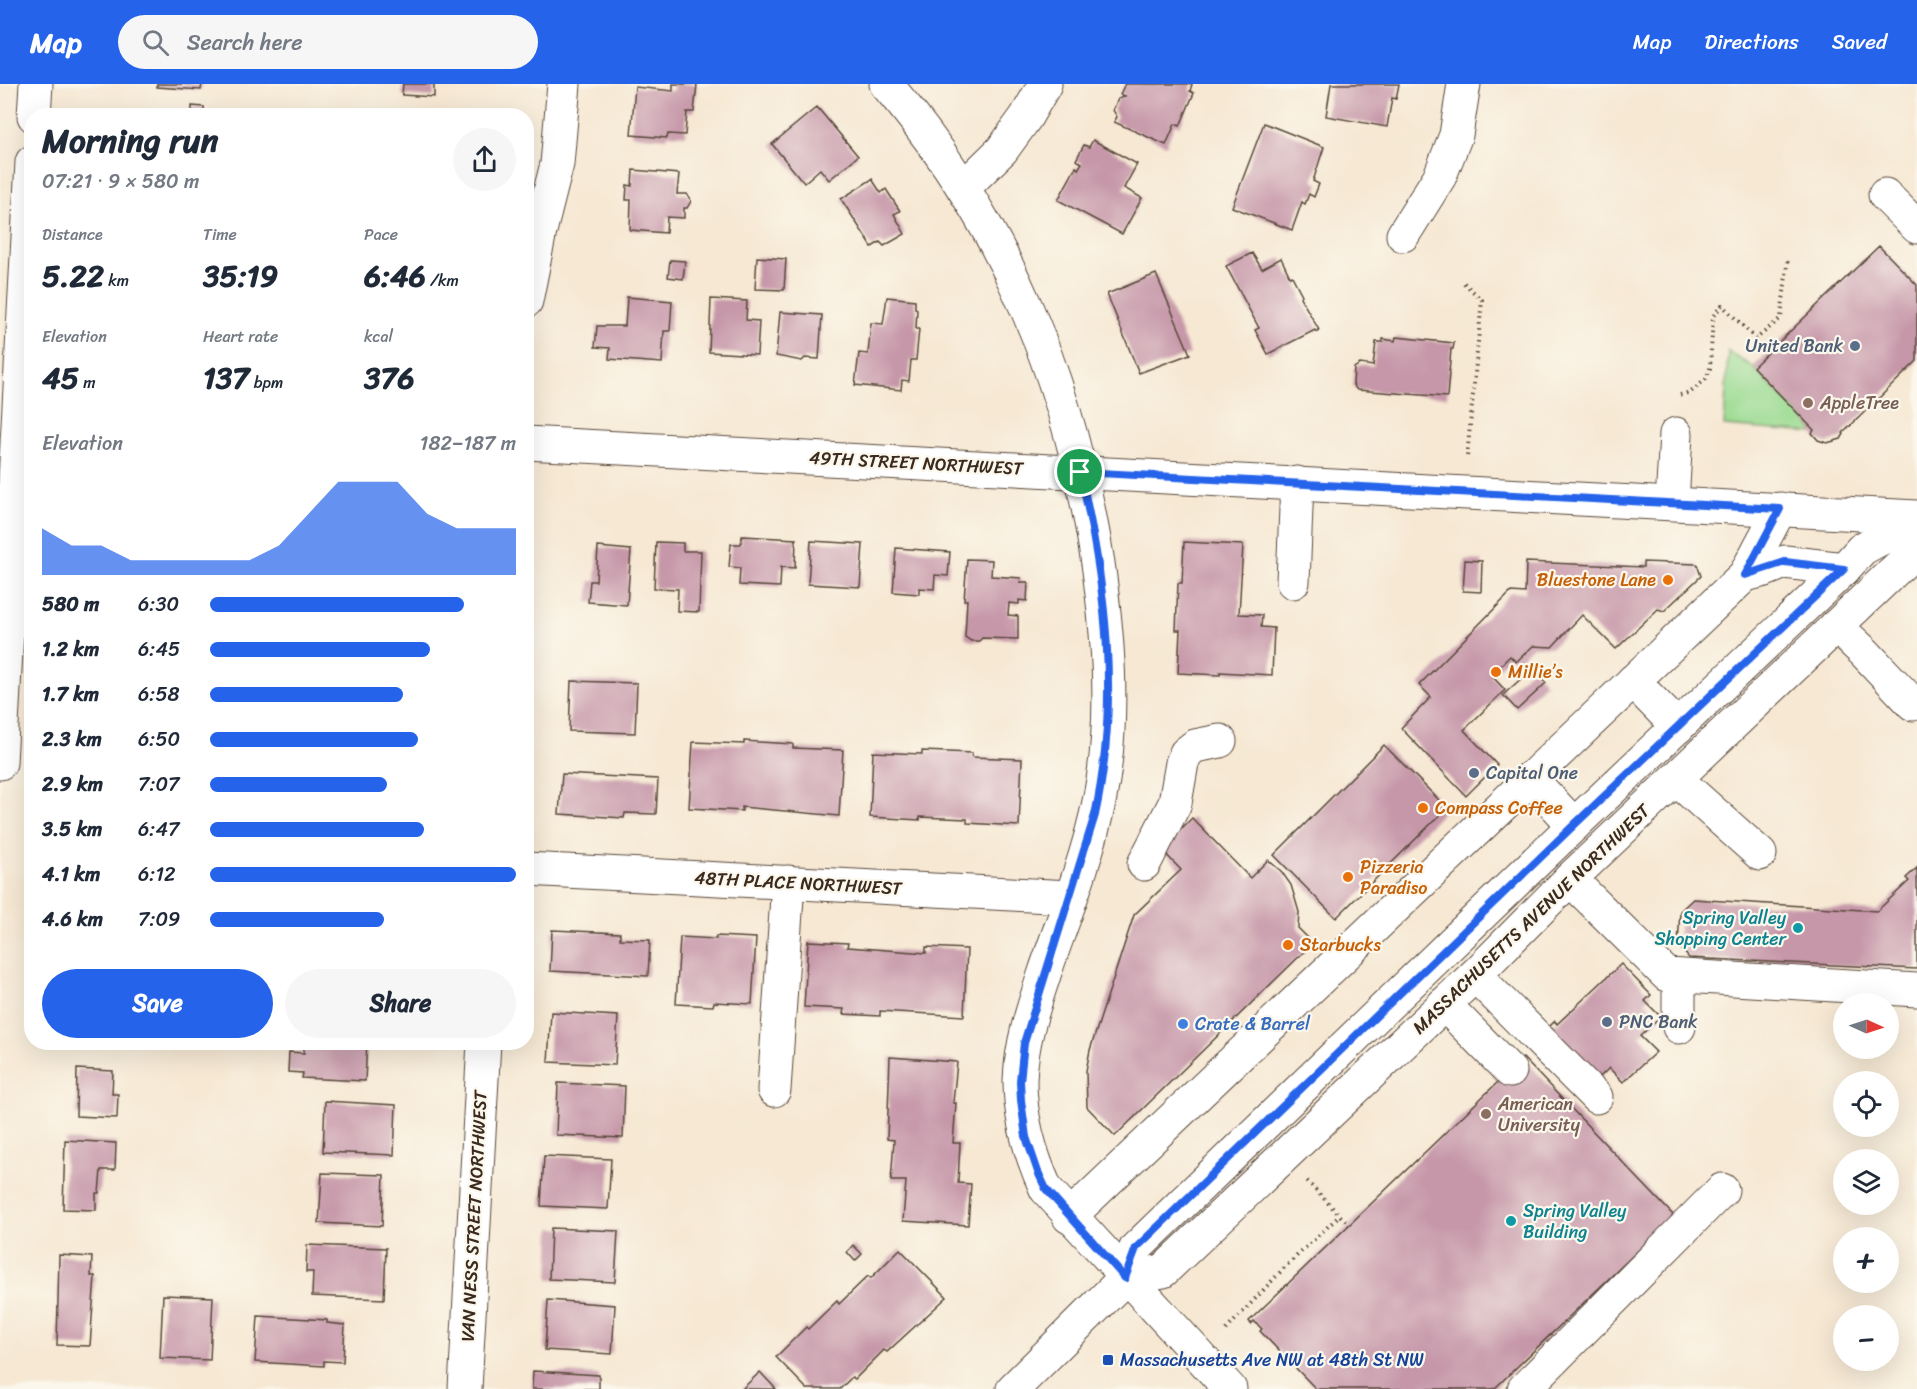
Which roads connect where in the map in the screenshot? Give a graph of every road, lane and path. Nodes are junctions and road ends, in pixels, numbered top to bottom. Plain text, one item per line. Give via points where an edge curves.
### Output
1 (36, 84) edge
2 (564, 84) edge
3 (886, 84) edge
4 (1045, 84) edge
5 (1464, 84) edge
6 (34, 108) edge
7 (963, 188) junction
8 (1885, 195) dead end
9 (1917, 227) edge
10 (1403, 235) dead end
11 (1788, 258) dead end
12 (534, 261) edge
13 (1464, 283) dead end
14 (24, 298) edge
15 (1680, 394) dead end
16 (17, 417) edge
17 (1676, 434) dead end
18 (534, 442) edge
19 (1467, 456) dead end
20 (1080, 472) junction
21 (1297, 483) junction
22 (1672, 503) junction
23 (1780, 509) junction
24 (1917, 518) edge
25 (1917, 533) edge
26 (1844, 569) junction
27 (1745, 575) junction
28 (1293, 582) dead end
29 (1836, 626) junction
30 (1633, 681) junction
31 (1917, 683) edge
32 (1678, 727) junction
33 (1220, 741) dead end
34 (0, 763) edge
35 (1530, 778) junction
36 (1676, 779) junction
37 (1574, 825) junction
38 (1760, 854) dead end
39 (1144, 864) dead end
40 (534, 869) edge
41 (1570, 879) junction
42 (788, 882) junction
43 (1070, 897) junction
44 (1475, 975) junction
45 (1679, 976) junction
46 (1917, 990) edge
47 (1444, 1004) junction
48 (1679, 1027) dead end
49 (484, 1050) edge
50 (1510, 1071) dead end
51 (774, 1090) dead end
52 (1596, 1097) dead end
53 (1307, 1181) dead end
54 (1722, 1190) dead end
55 (1340, 1215) junction
56 (1070, 1217) junction
57 (1349, 1225) dead end
58 (1125, 1278) junction
59 (1226, 1330) dead end
60 (465, 1389) edge
61 (1013, 1389) edge
62 (1230, 1389) edge
63 (1524, 1389) edge

1 - 6 street
2 - 12 street via 557,164
3 - 7 street
4 - 7 street via 1002,150
5 - 10 street via 1456,135 1440,176
7 - 20 street via 994,240 1031,317 1068,418
8 - 9 street
11 - 15 path via 1780,318 1756,339 1722,305 1713,316 1706,379 1691,392
13 - 19 path via 1482,300
14 - 16 street
16 - 34 street
17 - 22 street
18 - 20 street, 49TH STREET NORTHWEST
20 - 21 street, 49TH STREET NORTHWEST
20 - 43 street via 1105,614 1108,730 1103,780
21 - 22 street, 49TH STREET NORTHWEST
21 - 28 street
22 - 23 street, 49TH STREET NORTHWEST
23 - 24 street, 49TH STREET NORTHWEST
23 - 27 street
24 - 26 street, MASSACHUSETTS AVENUE NORTHWEST via 1862,549
25 - 29 street, MASSACHUSETTS AVENUE NORTHWEST via 1911,555
26 - 27 street via 1785,562
26 - 32 street, MASSACHUSETTS AVENUE NORTHWEST
27 - 30 street
29 - 31 street via 1913,704
29 - 36 street, MASSACHUSETTS AVENUE NORTHWEST
30 - 32 street
30 - 35 street
32 - 37 street, MASSACHUSETTS AVENUE NORTHWEST
33 - 39 street via 1195,746 1186,753 1175,803
35 - 37 street
35 - 56 street
36 - 38 street
36 - 41 street, MASSACHUSETTS AVENUE NORTHWEST
37 - 58 street, MASSACHUSETTS AVENUE NORTHWEST via 1136,1248
40 - 42 street, 48TH PLACE NORTHWEST
41 - 44 street, MASSACHUSETTS AVENUE NORTHWEST
41 - 45 street via 1667,975
42 - 43 street, 48TH PLACE NORTHWEST
42 - 51 street
43 - 56 street via 1024,1043 1020,1081 1031,1155 1046,1189
44 - 47 street, MASSACHUSETTS AVENUE NORTHWEST
44 - 52 street
45 - 46 street via 1745,988
45 - 48 street
47 - 50 street
47 - 58 street, MASSACHUSETTS AVENUE NORTHWEST via 1163,1271
49 - 60 street, VAN NESS STREET NORTHWEST
53 - 55 path
54 - 63 street
55 - 57 path
55 - 59 path
56 - 58 street
58 - 61 street, MASSACHUSETTS AVENUE NORTHWEST
58 - 62 street

